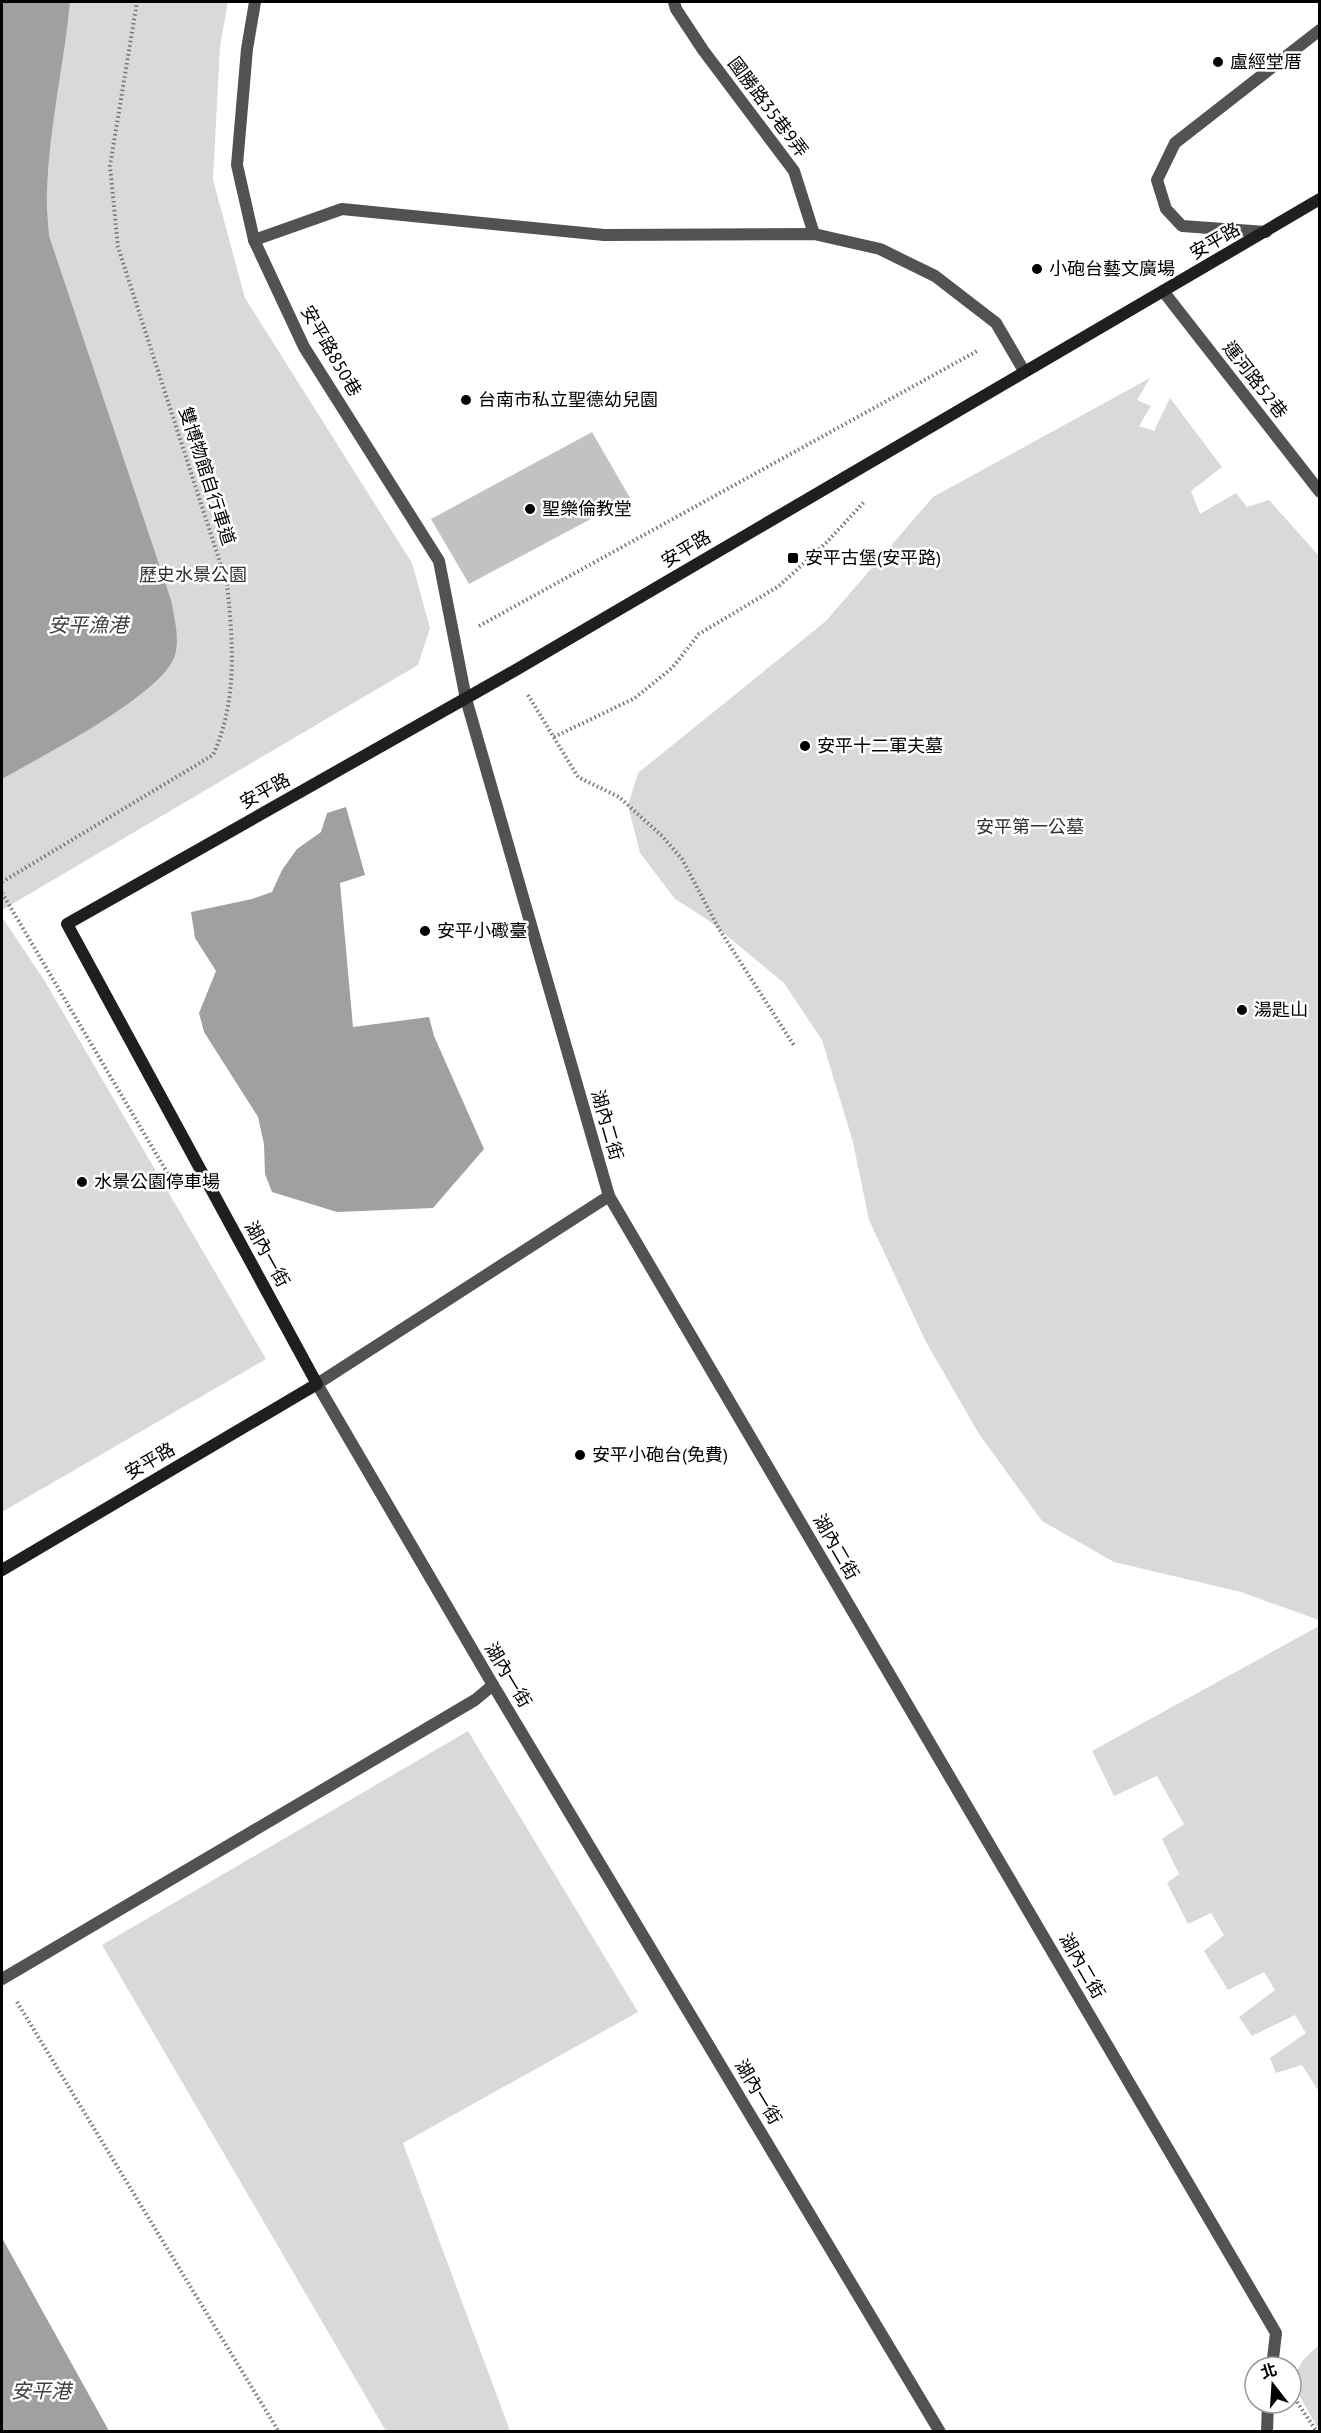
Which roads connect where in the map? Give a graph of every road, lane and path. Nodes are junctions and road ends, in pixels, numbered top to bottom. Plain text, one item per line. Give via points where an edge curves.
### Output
1 (137, 2) edge
2 (255, 2) edge
3 (674, 2) edge
4 (1320, 30) edge
5 (1320, 199) edge
6 (1266, 232) junction
7 (814, 234) junction
8 (254, 240) junction
9 (1163, 291) junction
10 (1003, 336) junction
11 (1024, 371) junction
12 (1320, 492) edge
13 (871, 494) dead end
14 (454, 640) junction
15 (514, 671) junction
16 (466, 699) junction
17 (554, 737) junction
18 (2, 882) edge
19 (67, 924) joint
20 (795, 1047) dead end
21 (609, 1196) junction
22 (317, 1384) junction
23 (2, 1570) edge
24 (493, 1685) junction
25 (2, 1979) edge
26 (1273, 2355) edge
27 (1303, 2411) edge
28 (1268, 2415) edge
29 (279, 2432) edge
30 (940, 2432) edge
31 (1267, 2432) edge
32 (1317, 2432) edge

1 - 18 path, 雙博物館自行車道 via 110,166 118,247 227,584 232,635 231,700 213,755
2 - 8 street, 安平路850巷 via 237,165
3 - 7 street, 國勝路35巷9弄 via 703,50 794,171
4 - 6 street via 1175,143 1157,180 1166,208 1182,226
5 - 6 street, 安平路
6 - 9 street, 安平路
7 - 8 street via 604,235 342,209
7 - 10 street via 880,249 935,276 996,323
8 - 14 street, 安平路850巷 via 304,347 439,561
9 - 11 street, 安平路
9 - 12 street, 運河路52巷
10 - 11 street
10 - 14 path
11 - 15 street, 安平路
13 - 17 path via 779,586 699,634 672,668 635,698
14 - 16 street, 安平路850巷
15 - 16 street, 安平路
15 - 17 path
16 - 19 street, 安平路
16 - 21 street, 湖內二街
17 - 20 path via 578,777 618,797 682,859 719,929
19 - 22 street, 湖內一街
21 - 22 street
21 - 26 street, 湖內二街 via 1276,2333
22 - 23 street, 安平路
22 - 24 street, 湖內一街
24 - 25 street via 475,1700
24 - 30 street, 湖內一街
25 - 29 path
27 - 32 path
28 - 31 street

